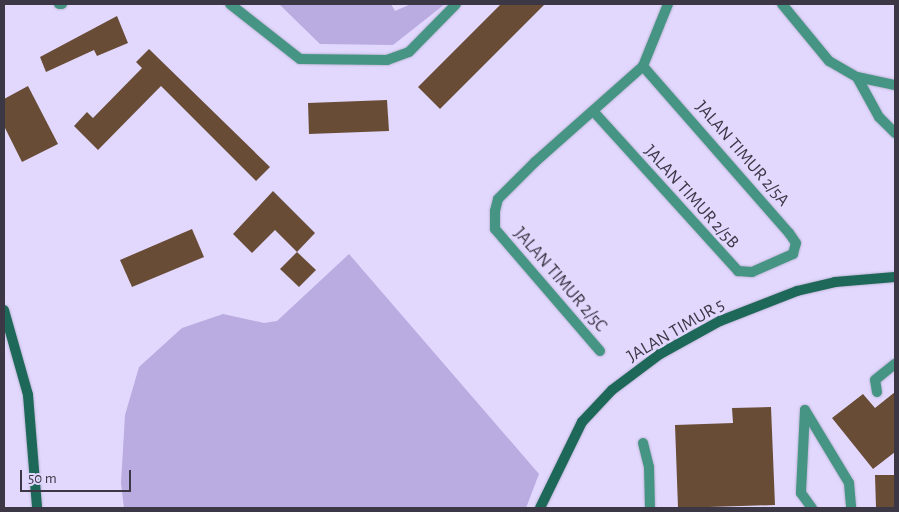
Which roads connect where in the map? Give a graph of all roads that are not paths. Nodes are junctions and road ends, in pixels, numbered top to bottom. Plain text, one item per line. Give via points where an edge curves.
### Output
1 (230, 4) edge
2 (456, 4) edge
3 (668, 4) edge
4 (782, 4) edge
5 (643, 66) junction
6 (857, 77) junction
7 (895, 85) edge
8 (594, 112) junction
9 (895, 132) edge
10 (778, 262) joint
11 (895, 277) edge
12 (4, 310) edge
13 (600, 352) dead end
14 (895, 364) edge
15 (877, 392) dead end
16 (643, 443) dead end
17 (37, 508) edge
18 (540, 508) edge
19 (650, 508) edge
20 (812, 508) edge
21 (851, 508) edge

1 - 2 street via 300,59 387,60 409,52
3 - 5 street
4 - 6 street via 829,61
5 - 8 street
5 - 10 street, JALAN TIMUR 2/5A via 796,243 793,254
6 - 7 street
6 - 9 street via 879,117
8 - 10 street, JALAN TIMUR 2/5B via 738,271 752,272
8 - 13 street, JALAN TIMUR 2/5C via 498,200 495,229
11 - 18 street, JALAN TIMUR 5 via 835,282 797,291 720,321 660,354 612,390 582,422
12 - 17 street via 28,395
14 - 15 street via 876,380
16 - 19 street via 649,467
20 - 21 street via 801,493 805,410 849,483

